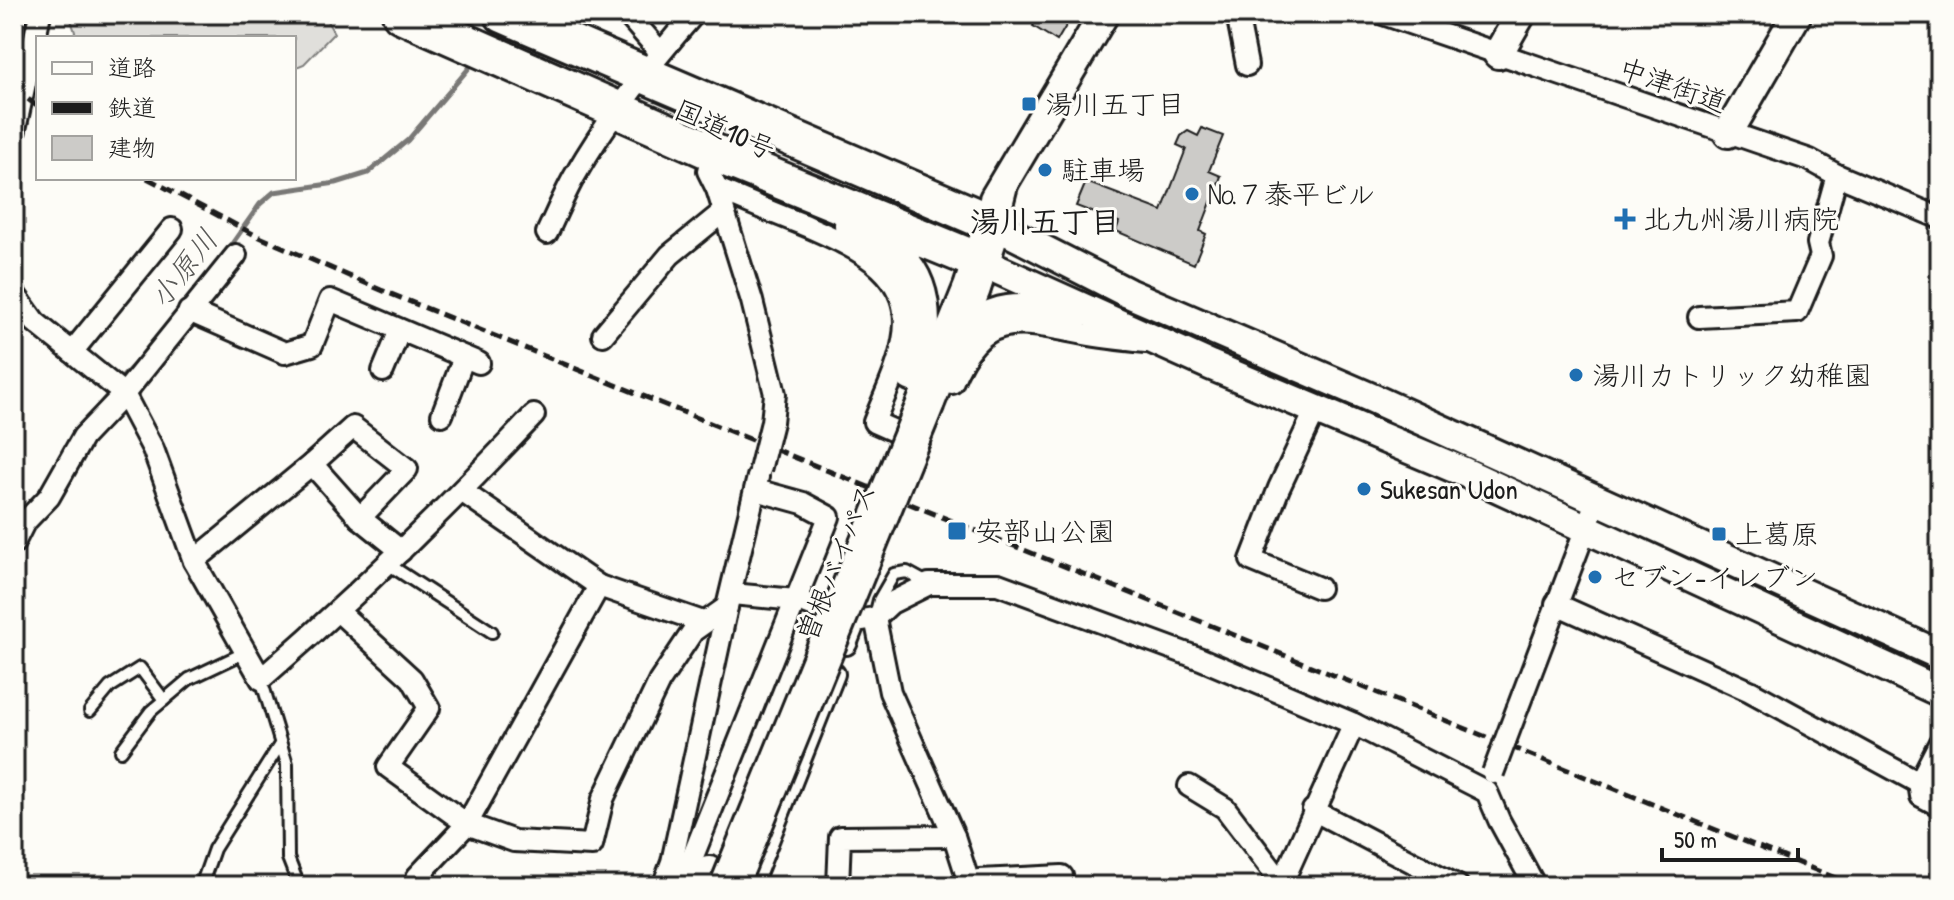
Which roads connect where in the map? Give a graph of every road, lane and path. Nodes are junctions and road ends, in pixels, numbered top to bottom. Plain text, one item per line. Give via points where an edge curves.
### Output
1 (40, 14) edge
2 (401, 14) edge
3 (480, 14) edge
4 (503, 14) edge
5 (627, 14) edge
6 (694, 14) edge
7 (1104, 14) edge
8 (1237, 14) edge
9 (1383, 14) edge
10 (1521, 14) edge
11 (1792, 16) edge
12 (1498, 54) junction
13 (21, 61) edge
14 (1247, 65) dead end
15 (640, 81) junction
16 (15, 126) edge
17 (1728, 133) junction
18 (720, 167) junction
19 (1837, 175) junction
20 (724, 211) junction
21 (1940, 218) edge
22 (172, 229) dead end
23 (547, 233) dead end
24 (980, 239) junction
25 (236, 255) dead end
26 (14, 293) edge
27 (189, 311) junction
28 (1699, 317) dead end
29 (1130, 329) junction
30 (400, 330) junction
31 (603, 335) dead end
32 (1172, 348) junction
33 (72, 352) junction
34 (383, 371) dead end
35 (920, 387) junction
36 (124, 394) junction
37 (1316, 409) junction
38 (442, 415) dead end
39 (534, 415) dead end
40 (312, 464) junction
41 (758, 480) junction
42 (463, 492) junction
43 (1597, 499) junction
44 (360, 518) junction
45 (1584, 528) junction
46 (14, 543) edge
47 (395, 558) junction
48 (194, 561) junction
49 (599, 586) junction
50 (1319, 588) dead end
51 (729, 600) junction
52 (796, 600) junction
53 (1556, 604) junction
54 (339, 612) junction
55 (865, 620) junction
56 (703, 622) junction
57 (492, 632) dead end
58 (246, 652) junction
59 (1940, 655) edge
60 (261, 679) junction
61 (1940, 692) edge
62 (164, 700) junction
63 (90, 711) dead end
64 (1354, 724) junction
65 (1940, 742) edge
66 (279, 746) junction
67 (121, 751) dead end
68 (1490, 782) junction
69 (1919, 783) junction
70 (1189, 786) dead end
71 (1940, 806) edge
72 (1313, 810) junction
73 (467, 824) junction
74 (954, 836) junction
75 (1062, 876) dead end
76 (417, 877) dead end
77 (717, 884) edge
78 (1282, 885) edge
79 (201, 886) edge
80 (299, 886) edge
81 (663, 886) edge
82 (838, 886) edge
83 (972, 886) edge
84 (1458, 886) edge
85 (1535, 886) edge

1 - 13 street
2 - 15 highway, 国道10号
3 - 15 highway, 国道10号 via 550,53
4 - 15 highway, 国道10号
5 - 15 street
6 - 15 street
7 - 24 street via 1003,185
8 - 14 street
9 - 12 street, 中津街道
10 - 12 street
11 - 17 street
12 - 17 street, 中津街道
13 - 16 street
15 - 18 highway, 国道10号
15 - 23 street via 573,177
15 - 24 highway, 国道10号
17 - 19 street, 中津街道 via 1810,160
18 - 20 street
18 - 24 highway
18 - 32 street via 885,271 901,299 905,326 899,358 874,422 926,446 966,352 989,332 1030,323
18 - 35 highway via 866,232 904,264 914,281 923,324
19 - 21 street, 中津街道
19 - 28 street via 1818,243 1821,256 1797,312
20 - 31 street via 670,255
20 - 41 street, bridge via 775,394
22 - 33 street
24 - 29 street
24 - 32 street via 1076,287
24 - 35 highway, 曽根バイパス
24 - 43 street via 1128,293
25 - 27 street
26 - 33 street via 35,322
27 - 30 street via 285,353 312,345 330,300
27 - 36 street
29 - 32 street
29 - 35 street via 1029,308 1000,310 965,333
30 - 34 street
30 - 38 street via 472,360
32 - 37 street
33 - 36 street
35 - 77 highway, 曽根バイパス
36 - 46 street via 83,437 49,497 24,523
36 - 48 street via 153,449
37 - 45 street
37 - 50 street via 1251,560
39 - 42 street
40 - 44 street
40 - 44 street via 353,427 407,469
40 - 48 street
41 - 51 street
41 - 52 street via 829,517
42 - 47 street
42 - 49 street
43 - 45 street
43 - 59 street
44 - 47 street
45 - 53 street
45 - 61 street
47 - 54 street
47 - 57 lane
48 - 58 street
49 - 56 street
49 - 73 street
51 - 52 street
51 - 56 street
51 - 81 street
52 - 55 street
52 - 77 street
53 - 68 street, bridge
53 - 69 street via 1750,691
54 - 60 street
54 - 73 street via 412,679 429,708 388,767
55 - 64 street via 929,584 998,584 1201,659
55 - 74 street via 890,692
55 - 77 street
56 - 73 street via 659,682 603,799 592,845 514,841
58 - 60 street
58 - 62 lane via 189,679
60 - 66 lane
62 - 63 lane via 140,668 110,687
62 - 67 lane
64 - 68 street
64 - 72 street
65 - 69 street
66 - 79 lane via 214,849
66 - 80 lane via 287,764 288,858
68 - 85 street
69 - 71 street via 1921,796
70 - 78 street via 1225,808
72 - 78 street
72 - 84 street
73 - 76 street
74 - 82 street via 840,837
74 - 83 street
75 - 83 street via 979,880

